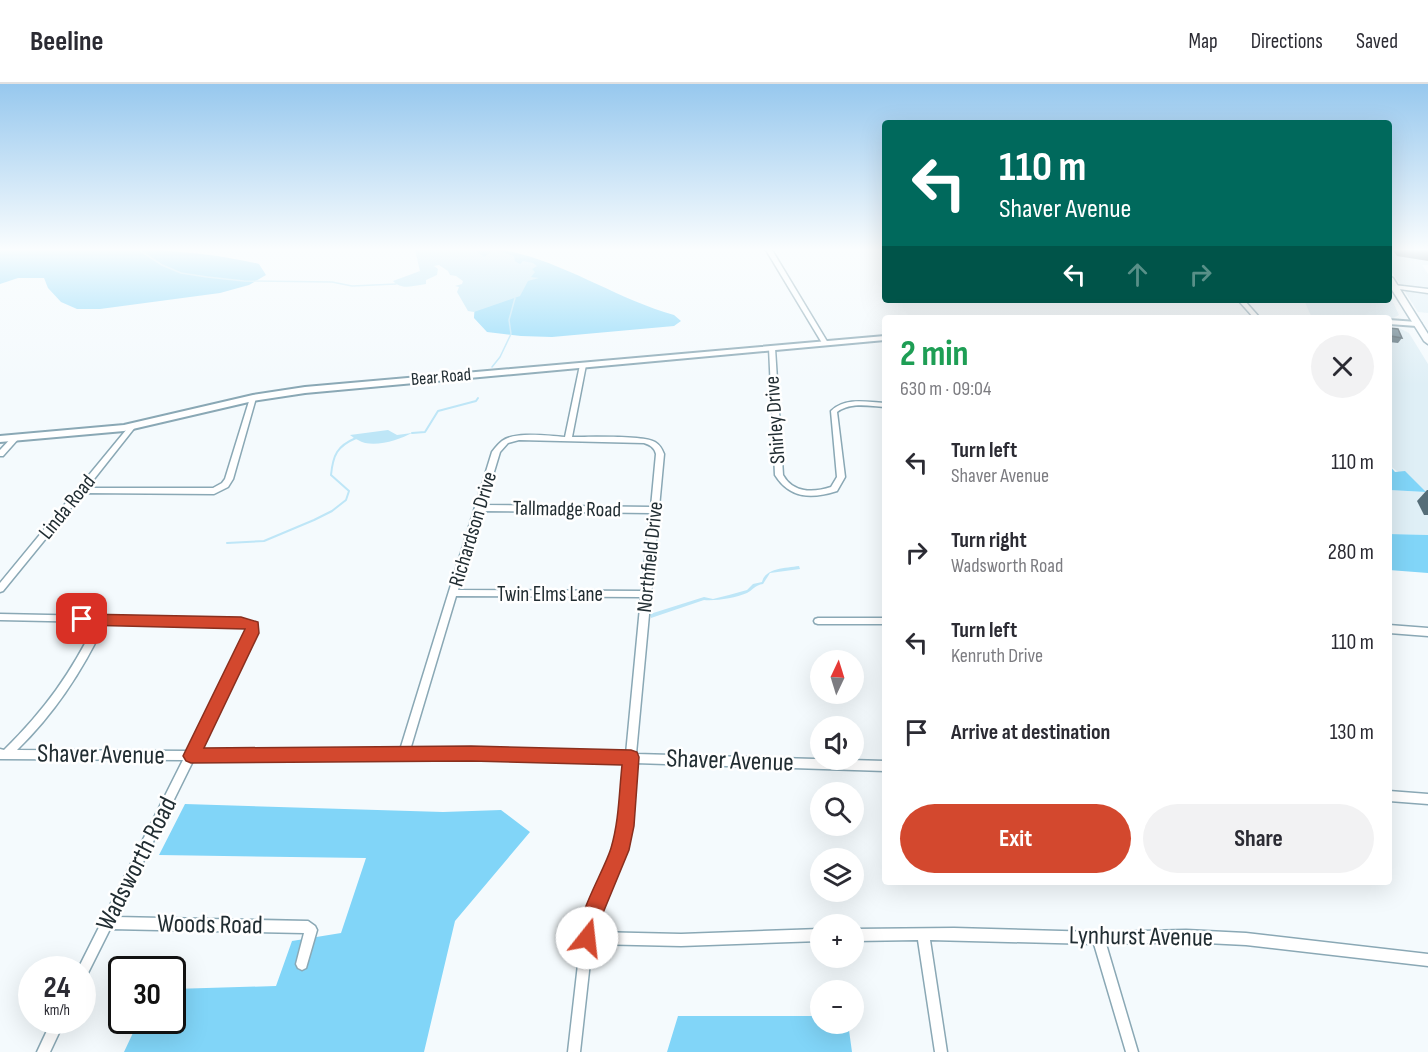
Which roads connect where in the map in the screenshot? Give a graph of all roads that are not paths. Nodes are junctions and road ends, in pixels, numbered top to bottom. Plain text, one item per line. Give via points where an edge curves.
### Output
1 (796, 295) edge
2 (1399, 295) edge
3 (1244, 303) edge
4 (1254, 315) edge
5 (1392, 322) edge
6 (1417, 324) junction
7 (1428, 324) edge
8 (882, 338) edge
9 (1428, 341) edge
10 (825, 343) junction
11 (772, 348) junction
12 (584, 365) junction
13 (254, 398) junction
14 (882, 405) edge
15 (133, 426) junction
16 (16, 437) junction
17 (0, 439) edge
18 (568, 439) junction
19 (0, 454) edge
20 (81, 490) junction
21 (480, 508) junction
22 (654, 510) junction
23 (0, 589) edge
24 (454, 593) junction
25 (647, 594) junction
26 (0, 617) edge
27 (102, 620) junction
28 (818, 621) dead end
29 (882, 621) edge
30 (1392, 629) edge
31 (1428, 632) edge
32 (404, 754) junction
33 (2, 756) edge
34 (191, 756) junction
35 (631, 757) junction
36 (882, 766) edge
37 (1392, 796) edge
38 (1428, 799) edge
39 (108, 923) junction
40 (864, 935) edge
41 (923, 935) junction
42 (810, 936) edge
43 (587, 938) junction
44 (1098, 938) junction
45 (91, 956) edge
46 (1428, 960) edge
47 (302, 964) dead end
48 (52, 1034) edge
49 (43, 1052) edge
50 (573, 1052) edge
51 (941, 1052) edge
52 (1132, 1052) edge

1 - 10 street
2 - 6 main road
3 - 4 street
5 - 6 main road
6 - 7 main road
6 - 9 main road
8 - 10 main road, Bear Road
10 - 11 main road, Bear Road
11 - 12 main road, Bear Road
11 - 14 street, Shirley Drive via 779,475 789,488 815,494 834,489 841,477 834,411 848,404
12 - 13 main road, Bear Road via 323,388
12 - 18 street
13 - 15 main road, Bear Road
13 - 20 street via 229,479 214,491
15 - 16 main road, Bear Road
15 - 20 street, Linda Road
16 - 17 main road, Bear Road
16 - 19 street
18 - 21 street, Richardson Drive via 519,438 501,443
18 - 22 street, Northfield Drive via 644,441 659,448
20 - 23 street, Linda Road
21 - 22 street, Tallmadge Road
21 - 24 street, Richardson Drive
22 - 25 street, Northfield Drive
24 - 25 street, Twin Elms Lane
24 - 32 street, Richardson Drive
25 - 35 street, Northfield Drive
26 - 27 street
27 - 33 street via 71,681 50,709
27 - 34 street, Wadsworth Road via 241,622 253,626
28 - 29 street
30 - 31 street
32 - 34 street, Shaver Avenue
32 - 35 street, Shaver Avenue
33 - 34 street, Shaver Avenue
34 - 39 street, Wadsworth Road
35 - 36 street, Shaver Avenue
35 - 43 street, Northfield Drive via 624,834
37 - 38 street
39 - 45 street, Wadsworth Road
39 - 47 street, Woods Road via 308,927 311,930
40 - 41 street, Lynhurst Avenue
41 - 44 street, Lynhurst Avenue
41 - 51 street
42 - 43 street
43 - 50 street, Northfield Drive
44 - 46 street, Lynhurst Avenue via 1246,939
44 - 52 street
48 - 49 street

